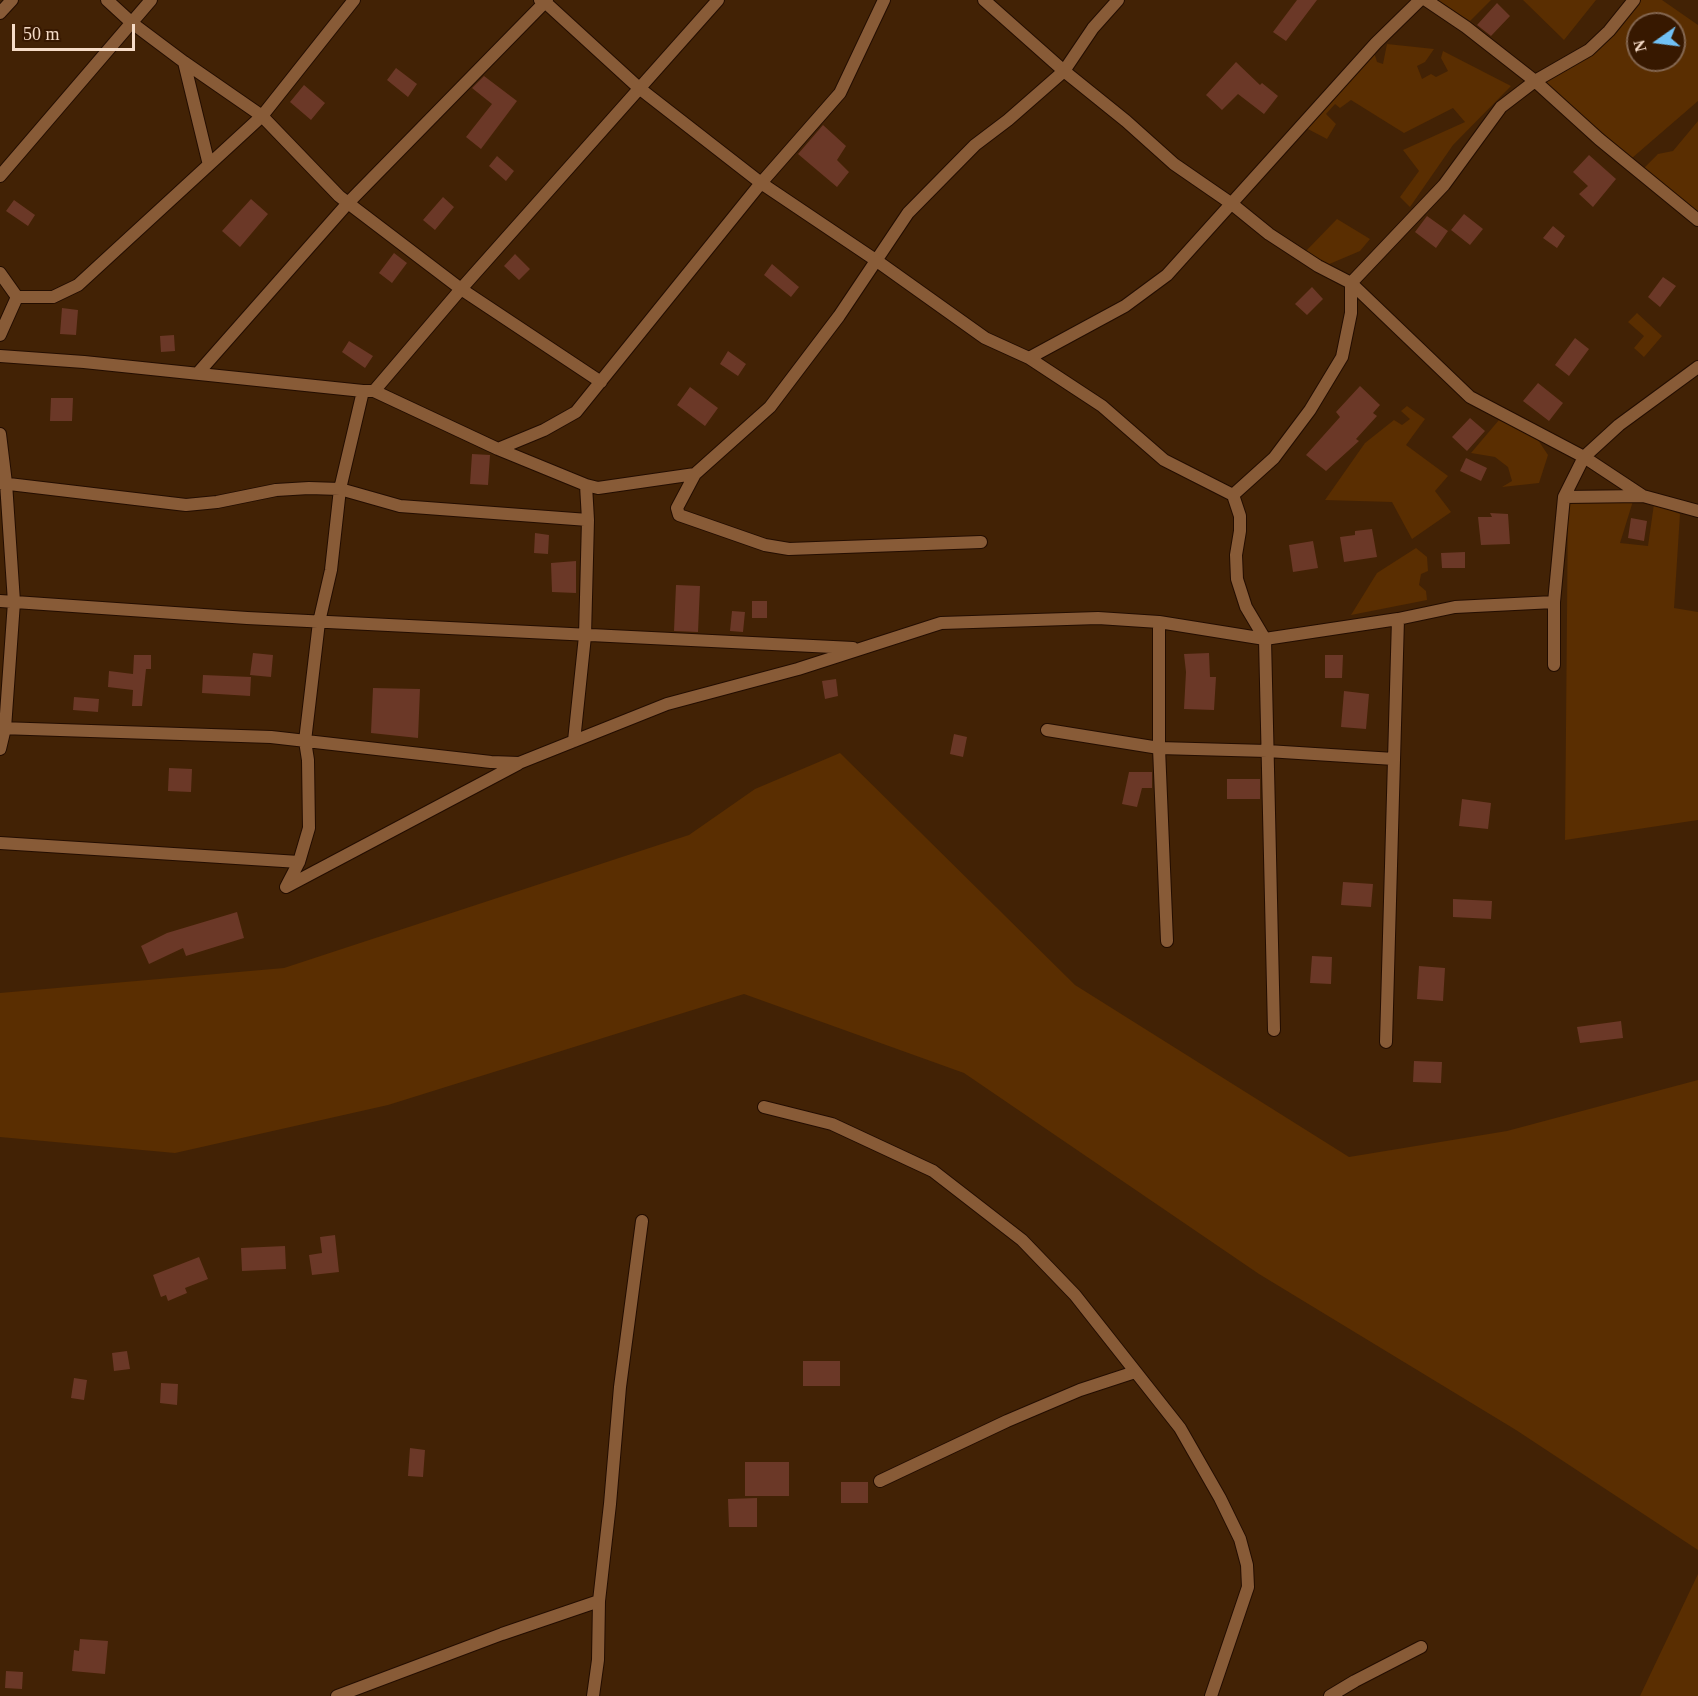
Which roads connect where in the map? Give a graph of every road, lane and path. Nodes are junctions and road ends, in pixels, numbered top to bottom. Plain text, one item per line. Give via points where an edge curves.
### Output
1 (12, 0) edge
2 (107, 0) edge
3 (152, 0) edge
4 (354, 0) edge
5 (718, 0) edge
6 (884, 0) edge
7 (984, 0) edge
8 (1118, 0) edge
9 (1420, 0) edge
10 (1426, 0) edge
11 (1634, 0) edge
12 (544, 1) edge
13 (0, 13) edge
14 (132, 23) junction
15 (184, 62) junction
16 (1064, 71) junction
17 (1536, 81) junction
18 (639, 88) junction
19 (262, 116) junction
20 (209, 165) junction
21 (0, 176) edge
22 (761, 183) junction
23 (348, 203) junction
24 (1232, 204) junction
25 (1698, 220) edge
26 (877, 261) junction
27 (0, 273) edge
28 (1351, 283) junction
29 (462, 289) junction
30 (17, 297) junction
31 (0, 335) edge
32 (0, 356) edge
33 (1029, 358) junction
34 (1698, 368) edge
35 (198, 373) junction
36 (601, 382) junction
37 (369, 391) junction
38 (0, 434) edge
39 (498, 449) junction
40 (1584, 457) junction
41 (695, 474) junction
42 (3, 483) edge
43 (586, 485) junction
44 (340, 489) junction
45 (1233, 495) junction
46 (1643, 496) junction
47 (1564, 497) junction
48 (1698, 511) edge
49 (588, 520) junction
50 (981, 542) dead end
51 (0, 601) edge
52 (14, 602) junction
53 (1554, 602) junction
54 (1398, 619) junction
55 (319, 622) junction
56 (1159, 622) junction
57 (585, 636) junction
58 (1264, 639) junction
59 (860, 648) junction
60 (1554, 665) dead end
61 (2, 728) edge
62 (1047, 730) dead end
63 (305, 741) junction
64 (574, 741) junction
65 (1159, 748) junction
66 (0, 749) edge
67 (1267, 751) junction
68 (1394, 759) junction
69 (519, 763) junction
70 (0, 843) edge
71 (298, 862) junction
72 (1167, 941) dead end
73 (1274, 1030) dead end
74 (1386, 1042) dead end
75 (764, 1107) dead end
76 (642, 1221) dead end
77 (1135, 1372) junction
78 (880, 1481) dead end
79 (599, 1601) junction
80 (1421, 1647) dead end
81 (337, 1696) edge
82 (594, 1696) edge
83 (1211, 1696) edge
84 (1330, 1696) edge

1 - 13 street
2 - 14 street
3 - 14 street
4 - 19 street
5 - 18 street
6 - 22 street via 840,93
7 - 16 street
8 - 16 street
9 - 24 street via 1376,43
10 - 17 street
11 - 17 street via 1589,50
12 - 18 street
12 - 23 street
14 - 15 street
14 - 21 street
15 - 19 street
15 - 20 street
16 - 24 street via 1174,164
16 - 26 street via 975,145 933,186 908,213
17 - 25 street via 1599,140
17 - 28 street via 1501,107 1444,185
18 - 22 street
18 - 29 street
19 - 20 street
19 - 23 street
20 - 30 street via 78,285 53,297
22 - 26 street
22 - 36 street
23 - 29 street
23 - 35 street
24 - 28 street via 1269,234
24 - 33 street via 1167,275 1125,306
26 - 33 street via 985,338
26 - 41 street via 770,407
27 - 30 street
28 - 40 street via 1470,397
28 - 45 street via 1351,313 1342,357 1310,410 1274,458
29 - 36 street
29 - 37 street
30 - 31 street
32 - 35 street
33 - 45 street via 1102,406 1164,460
34 - 40 street via 1619,425
35 - 37 street
36 - 39 street via 576,412
37 - 39 street
37 - 44 street
38 - 42 street
39 - 43 street
40 - 46 street
40 - 47 street
41 - 43 street via 598,488
41 - 50 street via 677,508 679,515 765,545 789,549
42 - 44 street via 186,504 276,490
42 - 52 street
43 - 49 street
44 - 49 street via 400,506
44 - 55 street via 331,570
45 - 58 street via 1240,516 1237,579 1246,607
46 - 47 street
46 - 48 street
47 - 53 street
49 - 57 street
51 - 52 street
52 - 55 street
52 - 61 street
53 - 54 street via 1455,607
53 - 60 street
54 - 58 street
54 - 68 street
55 - 57 street
55 - 63 street
56 - 58 street
56 - 59 street via 1098,618 941,623
56 - 65 street
57 - 59 street
57 - 64 street
58 - 67 street
59 - 64 street via 667,704
61 - 63 street
61 - 66 street
62 - 65 street
63 - 69 street
63 - 71 street via 309,828
64 - 69 street
65 - 67 street
65 - 72 street
67 - 68 street
67 - 73 street
68 - 74 street
69 - 71 street via 286,887
70 - 71 street
75 - 77 street via 832,1124 933,1171 1022,1240 1075,1295
76 - 79 street via 620,1387
77 - 78 street via 1007,1421
77 - 83 street via 1180,1428 1220,1498 1240,1539 1247,1565 1248,1587
79 - 81 street
79 - 82 street
80 - 84 street

